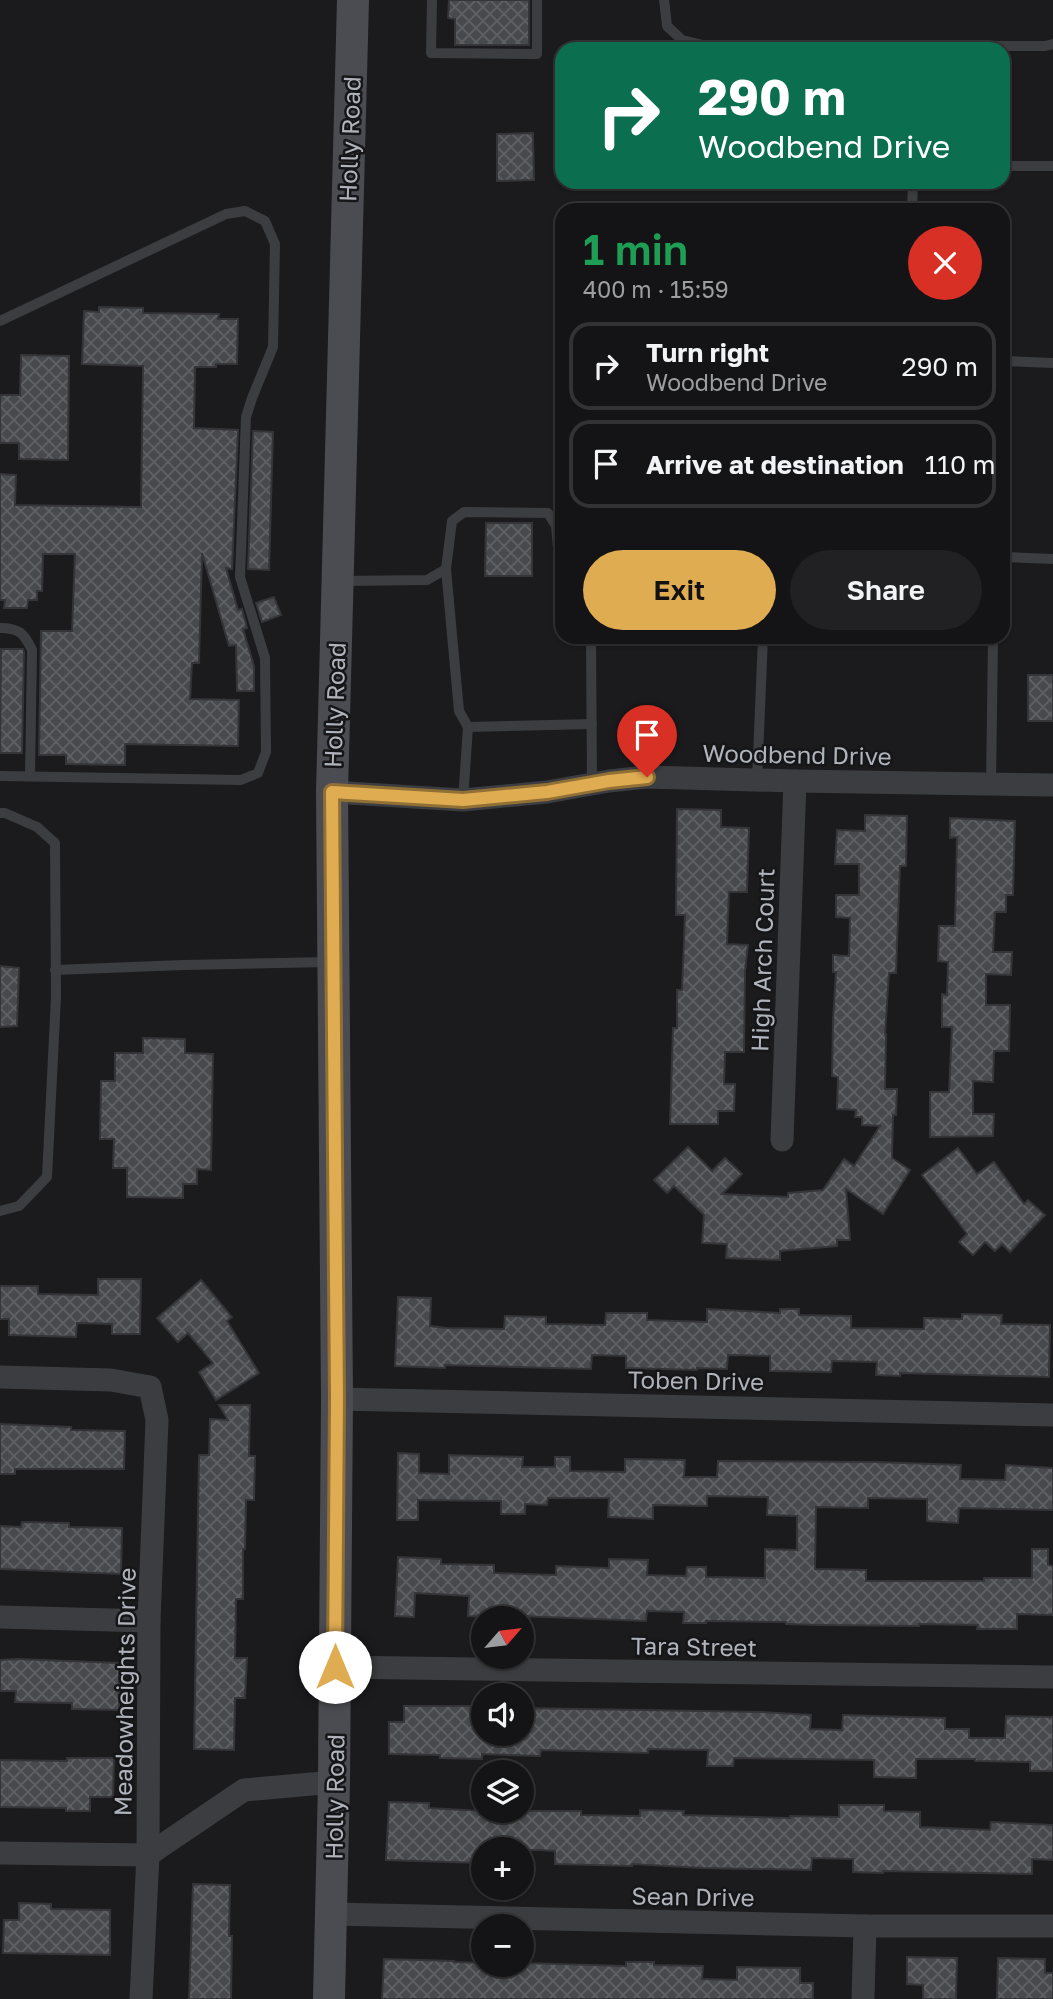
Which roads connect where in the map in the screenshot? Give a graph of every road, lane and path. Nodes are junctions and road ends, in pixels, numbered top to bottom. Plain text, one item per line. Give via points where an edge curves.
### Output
1 (353, 0) edge
2 (432, 0) edge
3 (537, 0) edge
4 (664, 0) edge
5 (690, 42) edge
6 (1053, 44) edge
7 (1010, 46) edge
8 (1010, 166) edge
9 (1053, 166) edge
10 (0, 321) edge
11 (1010, 361) edge
12 (1053, 363) edge
13 (555, 524) edge
14 (1010, 557) edge
15 (1053, 559) edge
16 (446, 569) junction
17 (337, 581) junction
18 (0, 628) edge
19 (591, 644) edge
20 (763, 644) edge
21 (993, 644) edge
22 (592, 724) junction
23 (468, 727) junction
24 (0, 776) edge
25 (30, 776) junction
26 (757, 780) junction
27 (795, 781) junction
28 (592, 784) junction
29 (991, 785) junction
30 (1053, 785) edge
31 (332, 792) junction
32 (463, 800) junction
33 (0, 813) edge
34 (333, 962) junction
35 (55, 970) junction
36 (782, 1140) dead end
37 (0, 1211) edge
38 (0, 1377) edge
39 (337, 1399) junction
40 (1053, 1415) edge
41 (0, 1617) edge
42 (149, 1621) junction
43 (335, 1667) junction
44 (1053, 1677) edge
45 (334, 1782) junction
46 (0, 1853) edge
47 (148, 1855) junction
48 (332, 1914) junction
49 (1053, 1926) edge
50 (866, 1927) junction
51 (141, 1999) edge
52 (329, 1999) edge
53 (863, 1999) edge

1 - 17 main road, Holly Road
2 - 3 lane via 432,53 537,54
4 - 5 lane via 667,26
6 - 7 lane
8 - 9 lane
10 - 25 lane via 226,214 245,211 265,221 275,244 272,347 246,417 240,577 265,658 266,752 258,773 241,780
11 - 12 lane
13 - 16 lane via 548,513 464,512 452,521
14 - 15 lane
16 - 17 lane via 427,580
16 - 23 lane via 460,711
17 - 31 main road, Holly Road
18 - 25 lane via 22,633 32,650
19 - 22 lane
20 - 26 lane
21 - 29 lane
22 - 23 lane
22 - 28 lane
23 - 32 lane
24 - 25 lane
26 - 27 street, Woodbend Drive
26 - 28 street, Woodbend Drive via 647,777
27 - 29 street, Woodbend Drive
27 - 36 street, High Arch Court
28 - 32 street, Woodbend Drive
29 - 30 street, Woodbend Drive
31 - 32 street, Woodbend Drive
31 - 34 main road, Holly Road
33 - 35 lane via 37,827 55,844
34 - 35 lane
34 - 39 main road, Holly Road
35 - 37 lane via 47,1177 19,1206
38 - 42 street, Meadowheights Drive via 111,1380 150,1387 158,1420
39 - 40 street, Toben Drive
39 - 43 main road, Holly Road
41 - 42 street
42 - 47 street, Meadowheights Drive
43 - 44 street, Tara Street
43 - 45 main road, Holly Road
45 - 47 street via 244,1790
45 - 48 main road, Holly Road
46 - 47 street
47 - 51 street, Meadowheights Drive
48 - 50 street, Sean Drive
48 - 52 main road, Holly Road
49 - 50 street, Sean Drive
50 - 53 street

